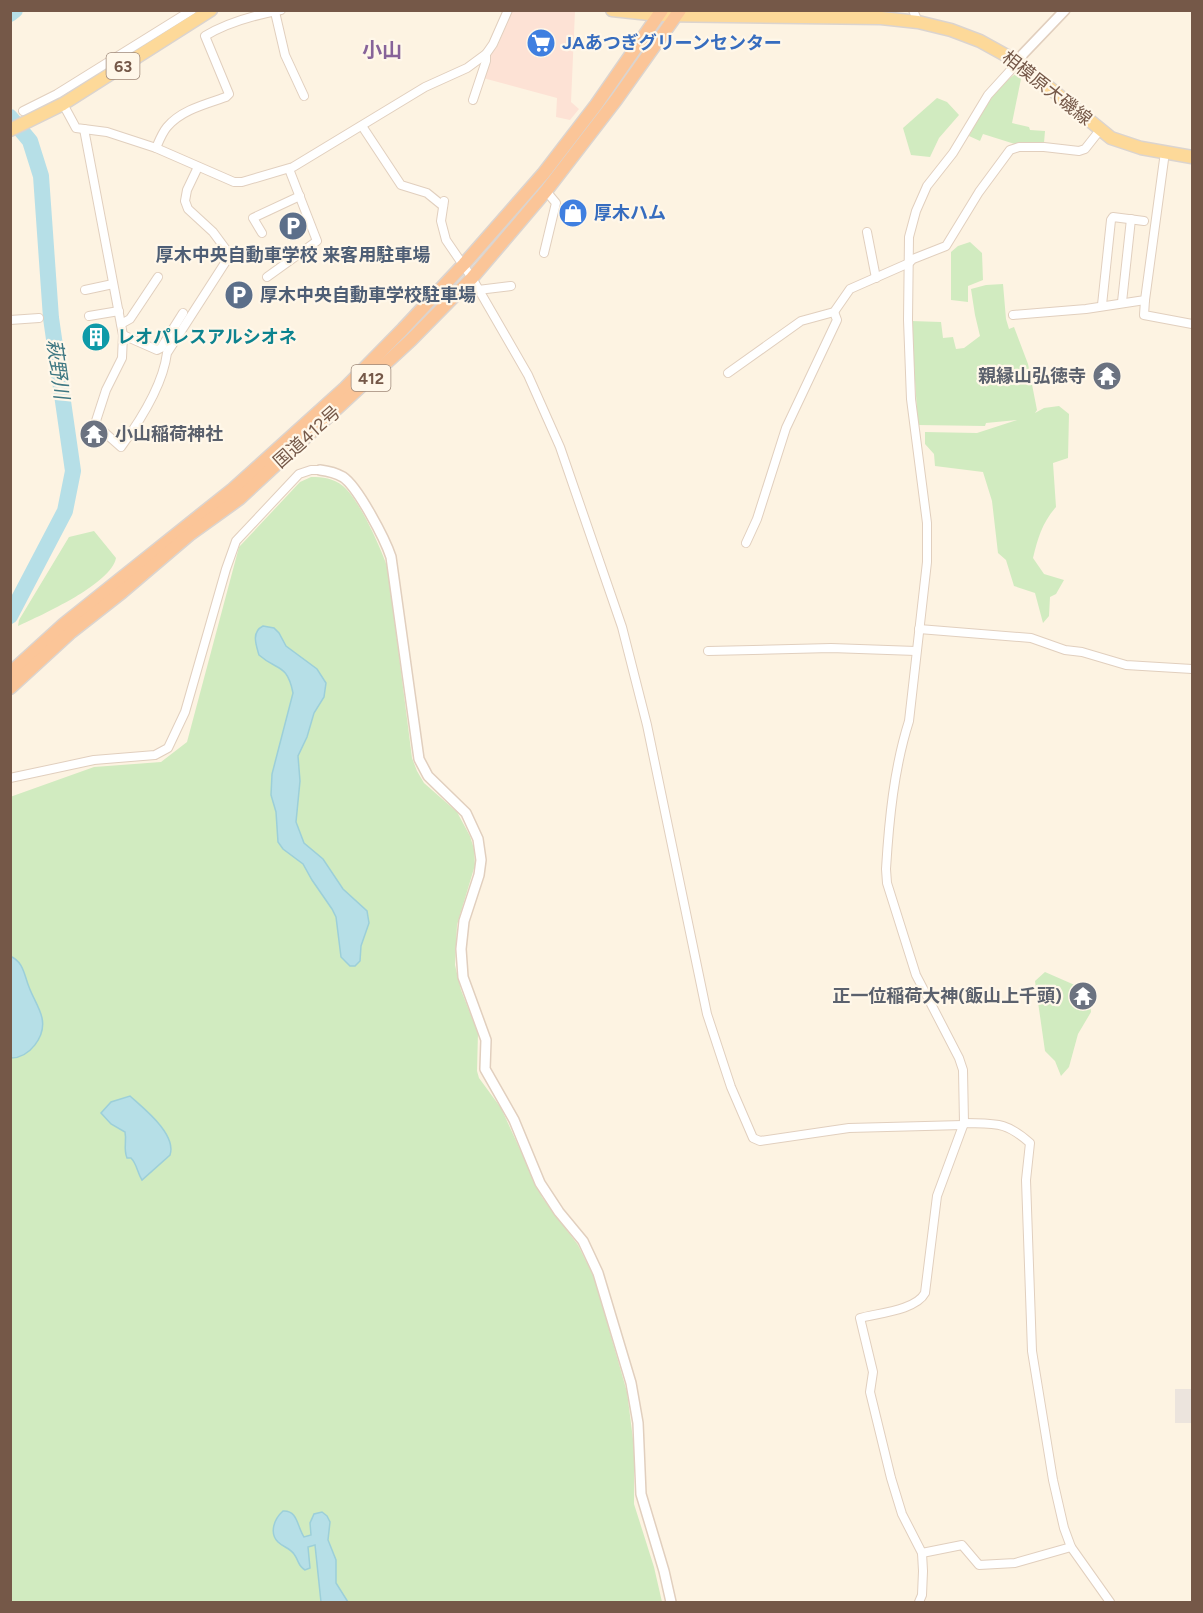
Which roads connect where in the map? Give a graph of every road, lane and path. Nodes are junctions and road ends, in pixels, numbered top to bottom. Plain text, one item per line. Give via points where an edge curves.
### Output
1 (192, 10) edge
2 (211, 10) edge
3 (508, 10) edge
4 (612, 10) edge
5 (1065, 10) edge
6 (278, 11) edge
7 (661, 13) edge
8 (678, 13) edge
9 (244, 14) edge
10 (915, 16) edge
11 (486, 54) junction
12 (1018, 62) junction
13 (304, 96) dead end
14 (473, 100) dead end
15 (63, 104) junction
16 (23, 111) dead end
17 (362, 126) junction
18 (84, 129) junction
19 (10, 130) edge
20 (1100, 130) junction
21 (156, 148) junction
22 (1165, 152) junction
23 (1192, 157) edge
24 (198, 167) junction
25 (289, 168) junction
26 (546, 191) junction
27 (300, 196) junction
28 (1131, 219) junction
29 (1143, 221) dead end
30 (867, 232) dead end
31 (262, 233) dead end
32 (544, 253) dead end
33 (909, 263) junction
34 (464, 264) junction
35 (158, 277) dead end
36 (267, 277) dead end
37 (472, 278) junction
38 (876, 278) junction
39 (113, 284) junction
40 (511, 286) dead end
41 (85, 290) dead end
42 (478, 290) junction
43 (1145, 300) junction
44 (1122, 302) junction
45 (1102, 306) junction
46 (119, 310) junction
47 (834, 312) junction
48 (183, 313) dead end
49 (1013, 315) dead end
50 (88, 316) dead end
51 (39, 318) dead end
52 (10, 320) edge
53 (121, 324) junction
54 (1192, 324) edge
55 (123, 335) junction
56 (728, 373) dead end
57 (320, 470) joint
58 (746, 543) dead end
59 (919, 629) junction
60 (708, 651) dead end
61 (916, 651) junction
62 (1192, 669) edge
63 (10, 673) edge
64 (10, 688) edge
65 (10, 778) edge
66 (963, 1124) junction
67 (1071, 1547) junction
68 (922, 1552) junction
69 (671, 1602) edge
70 (920, 1602) edge
71 (1110, 1602) edge

1 - 16 street
2 - 15 main road, 63
3 - 11 street
4 - 7 main road, 相模原大磯線
5 - 12 street
6 - 9 street
6 - 13 street via 285,55
7 - 8 main road, 相模原大磯線
7 - 34 highway, 国道412号 / 412 via 543,174
8 - 10 main road, 相模原大磯線
8 - 26 highway, 国道412号 / 412
9 - 21 street via 205,36 228,94 177,117 166,127
10 - 12 main road, 相模原大磯線
11 - 14 street
11 - 17 street
12 - 20 main road, 相模原大磯線
12 - 33 street via 988,95 953,153 927,186 909,237
15 - 18 street via 76,128
15 - 19 main road, 63
17 - 25 street
17 - 34 street via 401,185 443,203 441,221 446,240
18 - 21 street
18 - 39 street
20 - 22 main road, 相模原大磯線 via 1125,144
20 - 33 street via 1079,151 1044,147 1010,150 946,246
21 - 24 street
22 - 23 main road, 相模原大磯線
22 - 43 street
24 - 25 street via 234,182
24 - 55 street via 185,201 231,258 167,353 150,400 121,447 95,424 122,358
25 - 27 street
26 - 32 street via 556,203
26 - 37 highway, 国道412号 / 412
27 - 31 street via 253,218
27 - 36 street via 317,241
28 - 29 street
28 - 44 street
28 - 45 street via 1111,220
30 - 38 street
33 - 38 street
33 - 59 street via 911,399 927,523
34 - 37 street
34 - 63 highway, 国道412号 / 412 via 345,388 248,476 64,624
35 - 53 street via 130,320
37 - 42 street
37 - 64 highway, 国道412号 / 412 via 386,364 247,492 71,632
38 - 47 street via 850,289
39 - 41 street
39 - 46 street
40 - 42 street
42 - 66 street via 528,375 560,447 622,627 647,725 707,1014 753,1138 760,1141 849,1128
43 - 44 street
43 - 54 street via 1144,315
44 - 45 street
45 - 49 street
46 - 50 street
46 - 53 street
47 - 56 street via 801,321
47 - 58 street via 837,320 786,428
48 - 55 street via 157,350
51 - 52 street
53 - 55 street
57 - 65 street via 299,474 236,541 185,712 168,748 155,755 94,760
57 - 69 street via 347,481 378,528 391,557 419,759 428,776 466,813 476,831 479,875 464,921 460,949 463,977 486,1040 485,1069 514,1120 540,1183 582,1241 598,1273 631,1383 638,1423 641,1494
59 - 61 street
59 - 62 street via 1031,638 1128,665
60 - 61 street
61 - 66 street via 909,721 891,816 887,883 916,975 959,1058
66 - 67 street via 995,1124 1014,1129 1030,1143 1026,1180 1032,1351 1055,1494
66 - 68 street via 937,1196 925,1293 909,1306 860,1318 873,1372 870,1392 891,1478 902,1514
67 - 68 street via 1015,1563 979,1565 963,1545
67 - 71 street
68 - 70 street

